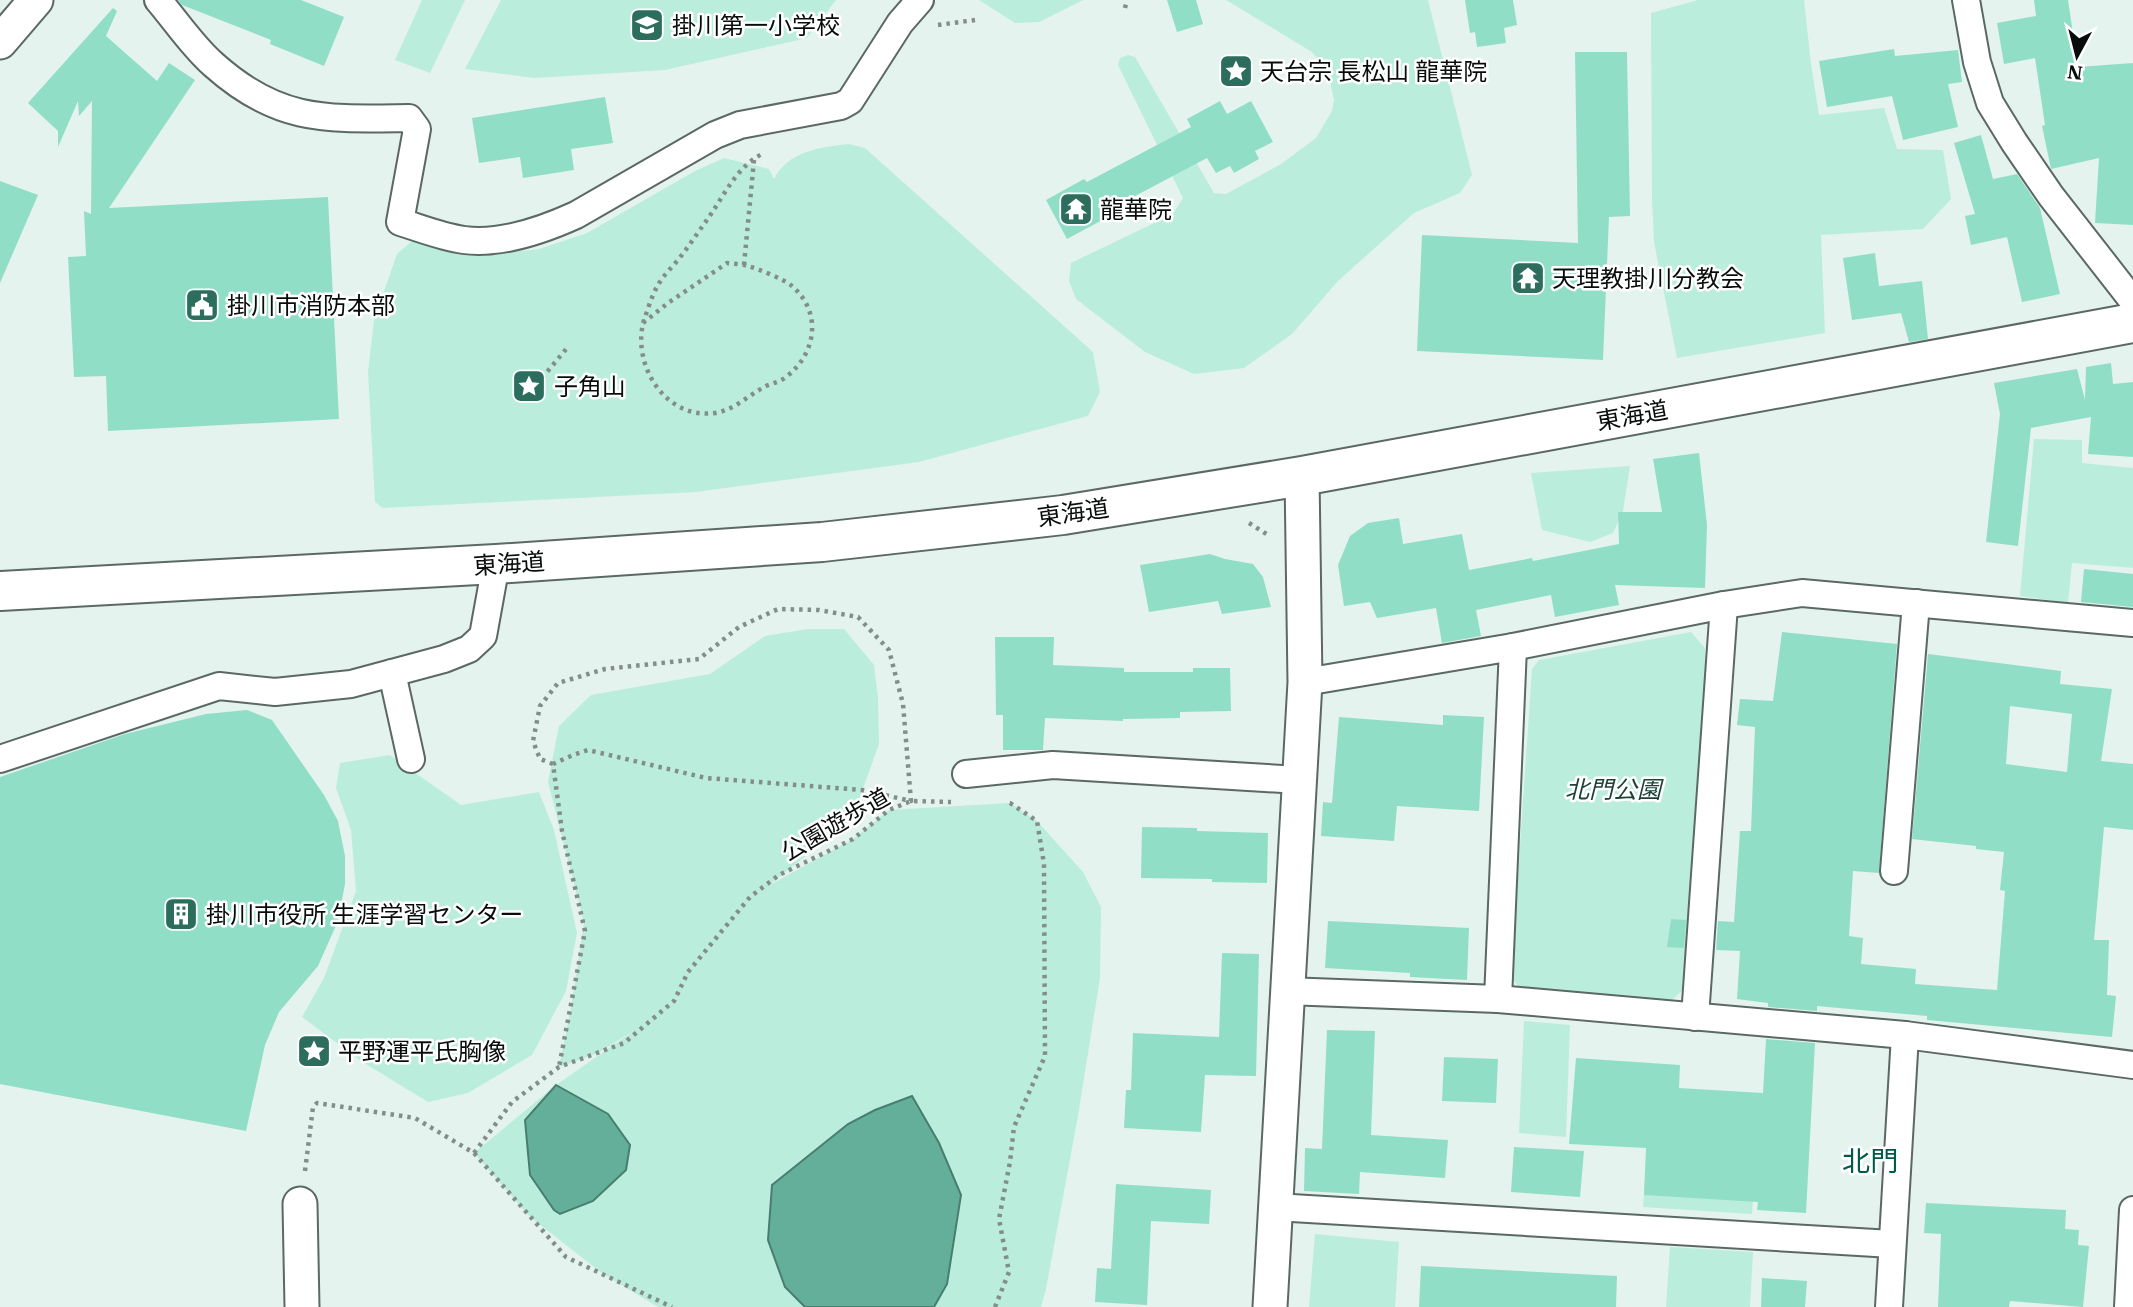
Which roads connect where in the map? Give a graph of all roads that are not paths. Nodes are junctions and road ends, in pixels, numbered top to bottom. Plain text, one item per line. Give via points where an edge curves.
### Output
1 (36, 0) edge
2 (158, 0) edge
3 (920, 0) edge
4 (1966, 0) edge
5 (0, 42) edge
6 (2133, 302) edge
7 (2133, 323) edge
8 (1302, 476) junction
9 (496, 564) junction
10 (0, 590) edge
11 (1916, 603) junction
12 (1724, 605) junction
13 (2133, 623) edge
14 (1513, 647) junction
15 (392, 673) junction
16 (1305, 682) junction
17 (0, 759) edge
18 (411, 759) dead end
19 (966, 774) dead end
20 (1299, 780) junction
21 (1895, 871) dead end
22 (1286, 991) junction
23 (1498, 999) junction
24 (1695, 1017) junction
25 (1905, 1035) junction
26 (2133, 1065) edge
27 (300, 1203) road end
28 (1276, 1207) junction
29 (2133, 1210) edge
30 (1892, 1244) junction
31 (2132, 1254) edge
32 (302, 1307) edge
33 (1270, 1307) edge
34 (1889, 1307) edge
35 (2128, 1307) edge

1 - 5 street
2 - 3 street via 212,64 268,103 337,119 409,118 417,129 400,222 464,240 500,239 556,224 740,125 841,106 850,101
4 - 6 street via 1990,103 2051,195
7 - 8 main road, 東海道
8 - 9 main road, 東海道 via 1063,515 821,542
8 - 16 street
9 - 10 main road, 東海道
9 - 15 street via 483,636 469,649
11 - 12 street via 1802,593
11 - 13 street
11 - 21 street
12 - 14 street
12 - 24 street
14 - 16 street
14 - 23 street
15 - 17 street via 351,684 275,692 219,686
15 - 18 street
16 - 20 street
19 - 20 street via 1053,765
20 - 22 street
22 - 23 street
22 - 28 street
23 - 24 street
24 - 25 street
25 - 26 street
25 - 30 street
27 - 32 street
28 - 30 street
28 - 33 street
29 - 31 street
30 - 34 street
31 - 35 street

